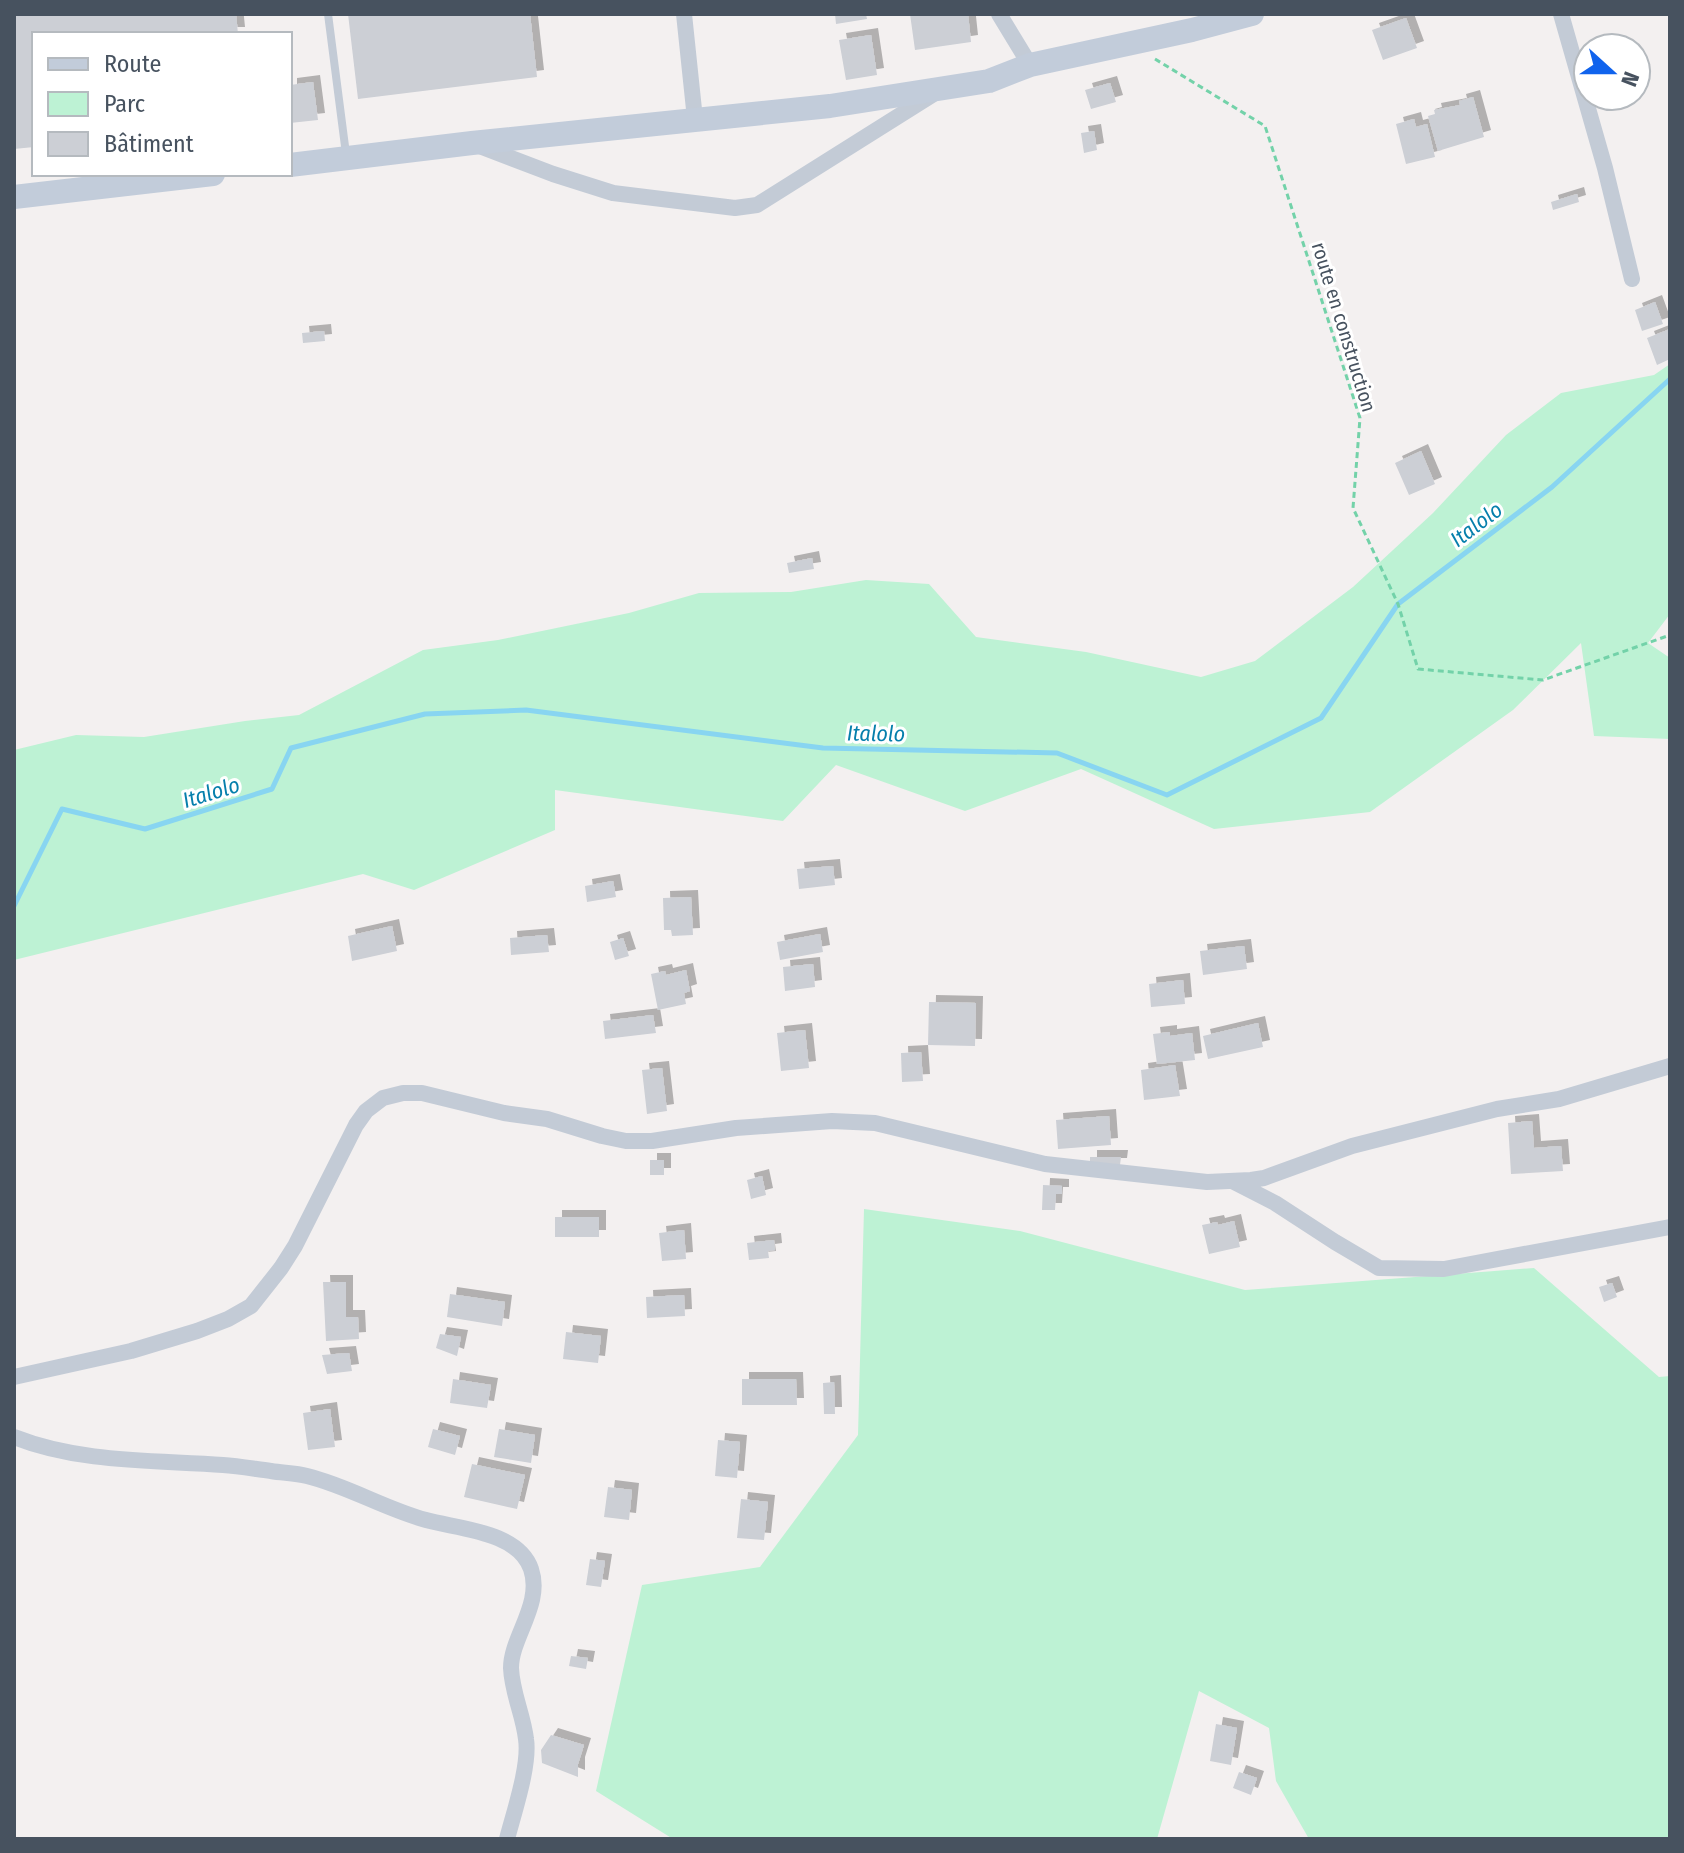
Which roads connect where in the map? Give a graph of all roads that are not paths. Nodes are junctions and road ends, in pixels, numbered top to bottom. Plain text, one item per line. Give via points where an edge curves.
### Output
1 (328, 14) edge
2 (684, 14) edge
3 (999, 14) edge
4 (1252, 14) edge
5 (1561, 14) edge
6 (1030, 65) junction
7 (942, 89) junction
8 (695, 119) junction
9 (472, 143) junction
10 (347, 158) junction
11 (292, 165) edge
12 (196, 176) edge
13 (14, 197) edge
14 (1632, 279) dead end
15 (1670, 1066) edge
16 (1233, 1181) junction
17 (1670, 1227) edge
18 (14, 1377) edge
19 (14, 1437) edge
20 (507, 1839) edge

1 - 10 lane
2 - 8 street
3 - 6 street
4 - 6 street
5 - 14 street
6 - 7 street via 989,81
7 - 8 street
7 - 9 street via 757,205 735,208 613,193
8 - 9 street
9 - 10 street
10 - 11 street
12 - 13 street
15 - 16 street via 1559,1099 1352,1146 1264,1178
16 - 17 street via 1379,1268 1444,1269
16 - 18 street via 1045,1164 850,1121 626,1141 547,1119 403,1093 383,1098 356,1125 295,1246 251,1306 197,1331 131,1351
19 - 20 street via 96,1457 306,1476 512,1545 532,1571 533,1599 511,1662 527,1758

